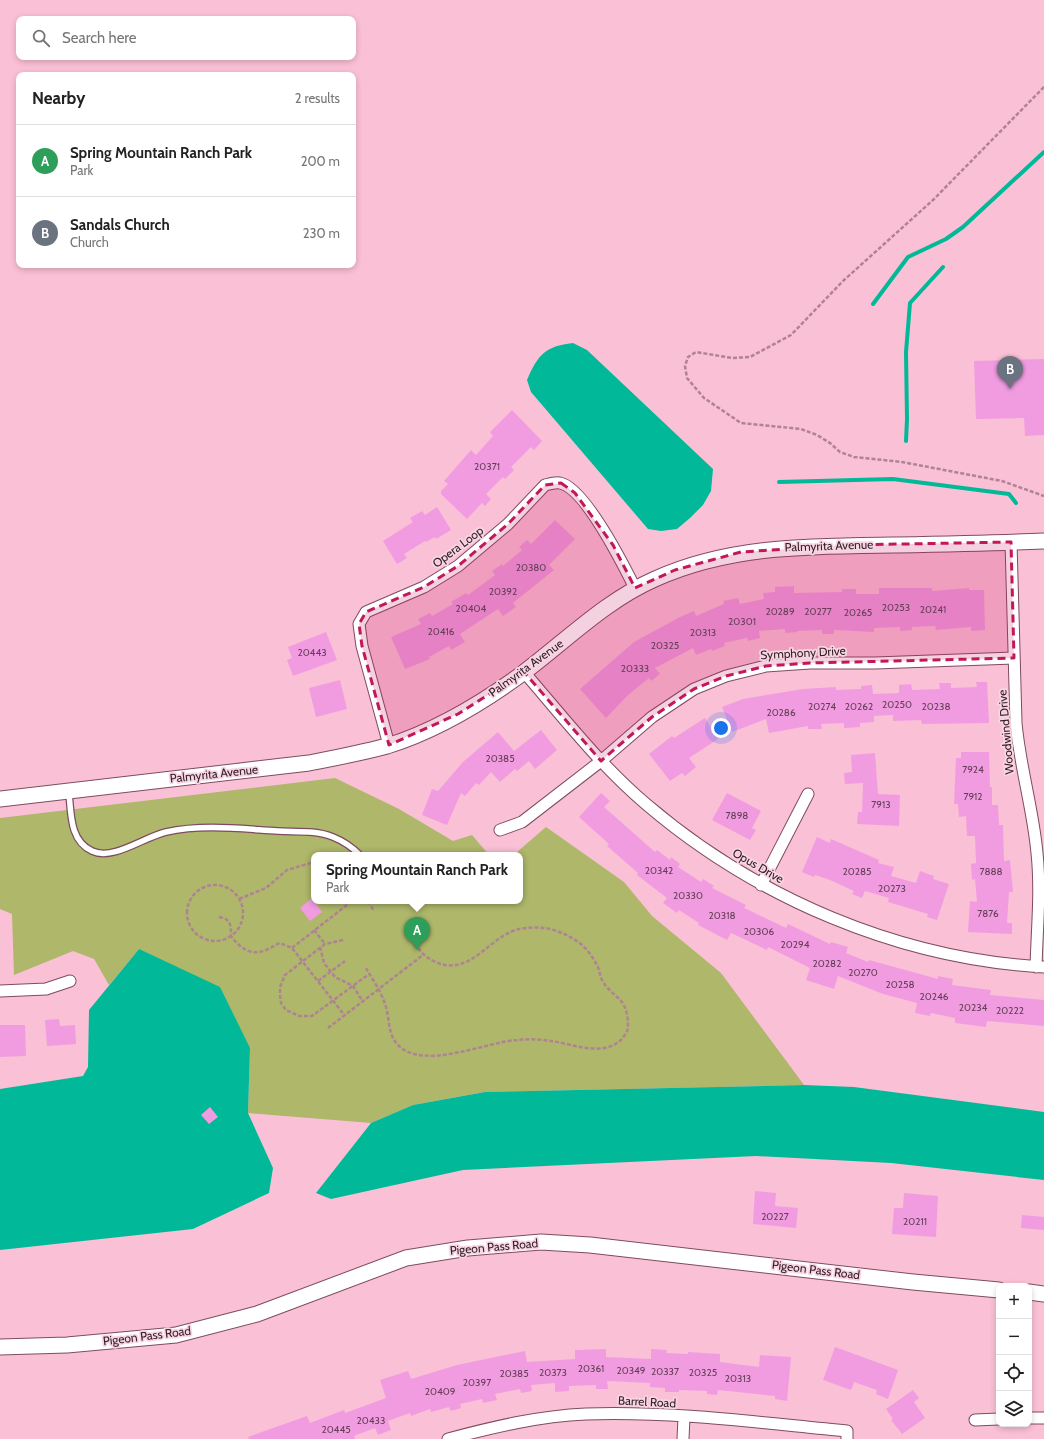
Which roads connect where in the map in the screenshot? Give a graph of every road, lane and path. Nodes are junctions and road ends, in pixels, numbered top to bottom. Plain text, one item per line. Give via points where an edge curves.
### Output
1 (1044, 87) edge
2 (1044, 496) edge
3 (1044, 541) edge
4 (1011, 542) junction
5 (635, 588) junction
6 (1014, 658) junction
7 (524, 672) junction
8 (389, 745) junction
9 (601, 761) junction
10 (68, 790) junction
11 (808, 794) dead end
12 (0, 799) edge
13 (500, 830) dead end
14 (356, 852) edge
15 (311, 863) edge
16 (761, 885) junction
17 (239, 899) junction
18 (348, 904) edge
19 (370, 904) edge
20 (374, 912) dead end
21 (219, 917) dead end
22 (314, 930) junction
23 (231, 936) junction
24 (409, 936) dead end
25 (343, 940) dead end
26 (325, 944) junction
27 (292, 948) junction
28 (320, 948) junction
29 (422, 955) junction
30 (302, 961) junction
31 (345, 962) dead end
32 (1040, 967) edge
33 (366, 968) dead end
34 (331, 972) junction
35 (369, 974) junction
36 (70, 981) dead end
37 (318, 981) junction
38 (353, 986) junction
39 (379, 990) junction
40 (0, 991) edge
41 (333, 1001) junction
42 (363, 1002) junction
43 (345, 1016) junction
44 (328, 1028) dead end
45 (996, 1290) edge
46 (1032, 1292) edge
47 (1044, 1294) edge
48 (0, 1347) edge
49 (684, 1417) junction
50 (1032, 1418) edge
51 (1044, 1418) edge
52 (996, 1419) edge
53 (975, 1420) dead end
54 (484, 1434) edge
55 (847, 1435) edge
56 (448, 1439) edge
57 (683, 1439) edge

1 - 2 path via 943,190 843,281 791,335 750,357 732,358 696,352 688,356 685,366 687,378 704,398 741,423 801,429 817,435 840,452 854,457 902,462 1002,481
3 - 4 street, Palmyrita Avenue
4 - 5 street, Palmyrita Avenue via 849,545 748,551 675,570
4 - 6 street, Woodwind Drive
5 - 7 street, Palmyrita Avenue via 601,610
5 - 8 street, Opera Loop via 613,545 575,493 560,483 545,484 508,524 458,566 424,587 366,612 359,624 362,646
6 - 9 street, Symphony Drive via 766,666 726,676 694,689 652,717
6 - 32 street, Woodwind Drive via 1018,745 1038,855
7 - 8 street, Palmyrita Avenue via 458,714
7 - 9 street, Opus Drive
8 - 10 street, Palmyrita Avenue via 309,763
9 - 13 street, Symphony Drive via 522,822
9 - 16 street, Opus Drive via 645,803 679,830 729,866
10 - 12 street, Palmyrita Avenue
10 - 14 lane via 77,839 97,853 112,853 150,837 193,828 319,834 343,841
11 - 16 street
15 - 17 path via 287,870 266,888
16 - 32 street, Opus Drive via 854,926 917,946 979,960
17 - 23 path via 242,907 241,923
17 - 23 path via 228,889 205,887 192,897 187,911 190,927 201,938 216,941
18 - 22 path
19 - 20 path
21 - 23 path via 231,924
22 - 26 path
22 - 27 path
23 - 27 path via 239,946 252,952 265,951 280,943
24 - 29 path
25 - 26 path
26 - 28 path
27 - 30 path
28 - 30 path
28 - 34 path via 324,963
29 - 39 path
29 - 39 path via 434,962 458,966 518,929 538,928 559,932 582,944 591,956 602,981 623,1003 628,1030 616,1044 608,1048 597,1049 532,1039 503,1042 458,1053 418,1055 397,1045 391,1033 386,1004
30 - 37 path
30 - 41 path via 285,975 280,987 281,1003 286,1010 299,1016 312,1016
31 - 34 path
33 - 35 path
34 - 37 path
34 - 38 path via 335,978
35 - 38 path
35 - 39 path
36 - 40 street via 46,989
37 - 41 path
38 - 41 path
38 - 42 path
39 - 42 path
41 - 43 path
42 - 43 path
43 - 44 path
45 - 48 street, Pigeon Pass Road via 590,1245 541,1242 468,1248 406,1258 257,1314 176,1334 67,1345
46 - 47 street
49 - 54 street, Barrel Road via 641,1413 585,1414 541,1419
49 - 55 street, Barrel Road
49 - 57 street
50 - 51 street
52 - 53 street
54 - 56 street, Barrel Road

